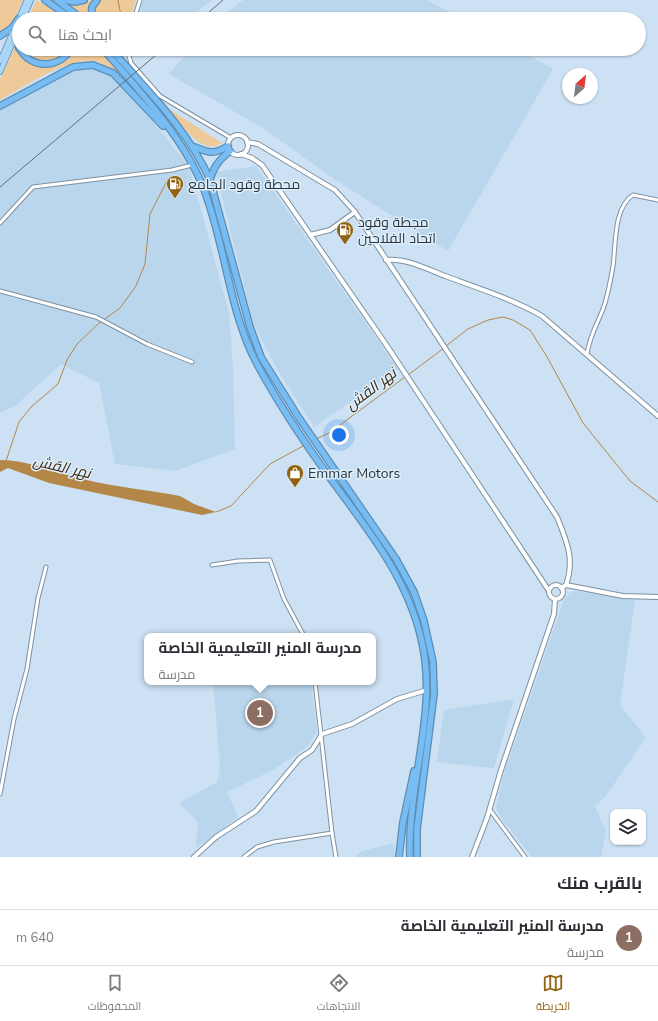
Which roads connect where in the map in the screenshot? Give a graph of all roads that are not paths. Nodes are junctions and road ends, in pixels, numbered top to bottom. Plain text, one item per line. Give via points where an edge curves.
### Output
1 (27, 0) edge
2 (31, 0) edge
3 (45, 0) edge
4 (57, 0) edge
5 (64, 0) edge
6 (84, 0) edge
7 (97, 0) edge
8 (140, 0) edge
9 (62, 10) edge
10 (24, 11) joint
11 (73, 12) edge
12 (92, 12) edge
13 (136, 12) edge
14 (12, 28) edge
15 (0, 36) edge
16 (12, 36) edge
17 (12, 44) edge
18 (26, 56) edge
19 (66, 56) edge
20 (109, 56) edge
21 (117, 56) edge
22 (129, 56) edge
23 (0, 61) edge
24 (0, 72) edge
25 (0, 106) edge
26 (171, 133) junction
27 (231, 138) junction
28 (247, 142) junction
29 (192, 146) junction
30 (229, 149) junction
31 (241, 154) junction
32 (192, 165) junction
33 (210, 180) junction
34 (658, 200) edge
35 (355, 212) junction
36 (0, 223) edge
37 (310, 235) junction
38 (386, 260) junction
39 (0, 291) edge
40 (587, 354) junction
41 (192, 362) dead end
42 (658, 416) edge
43 (212, 564) dead end
44 (46, 567) dead end
45 (566, 585) junction
46 (561, 588) junction
47 (549, 591) junction
48 (658, 597) edge
49 (555, 599) junction
50 (302, 633) edge
51 (315, 685) edge
52 (427, 690) junction
53 (424, 732) junction
54 (322, 734) junction
55 (0, 794) edge
56 (490, 810) junction
57 (332, 833) junction
58 (194, 857) edge
59 (244, 857) edge
60 (336, 857) edge
61 (399, 857) edge
62 (410, 857) edge
63 (417, 857) edge
64 (472, 857) edge
65 (525, 857) edge

1 - 10 main road
2 - 10 main road
3 - 9 highway
4 - 11 highway
5 - 6 highway
7 - 12 highway
8 - 13 street
14 - 15 highway
16 - 23 main road
17 - 24 main road
18 - 19 highway via 42,65 58,62
20 - 26 highway via 145,96
21 - 29 highway
22 - 27 street via 131,63 160,96
25 - 26 highway via 73,67 93,65 113,74
26 - 32 highway
27 - 28 street via 239,135
27 - 30 street
28 - 31 street via 246,150
28 - 35 street via 258,144 319,179 335,190
29 - 30 highway via 211,153
29 - 33 highway
30 - 31 street
30 - 33 highway via 218,161
31 - 37 street via 262,165
32 - 36 street via 172,170 33,187
32 - 52 highway via 203,187 214,220 239,320 256,363 292,422 398,578 414,612 421,638
33 - 63 highway via 252,335 261,357 299,418 396,559 414,592 424,621 433,662 434,694 417,829
34 - 40 street via 633,195 627,200 615,238 612,267 602,312 591,333
35 - 37 street via 330,230
35 - 38 street
37 - 47 street
38 - 40 street via 400,260 521,304 542,316
38 - 45 street via 556,517 571,560 571,572
39 - 41 street via 96,317 147,344
40 - 42 street
43 - 50 street via 270,560 284,599
44 - 55 street
45 - 46 street
45 - 48 street via 623,596
46 - 47 street via 557,585
46 - 49 street via 562,597
47 - 49 street
49 - 56 street via 554,614
51 - 54 street
52 - 53 highway
52 - 54 street via 396,699 352,724
53 - 61 highway via 403,822
53 - 62 highway via 409,828
54 - 57 street
54 - 58 street via 312,750 300,758 256,811 216,837
56 - 64 street
56 - 65 street
57 - 59 street via 274,842 257,847
57 - 60 street

